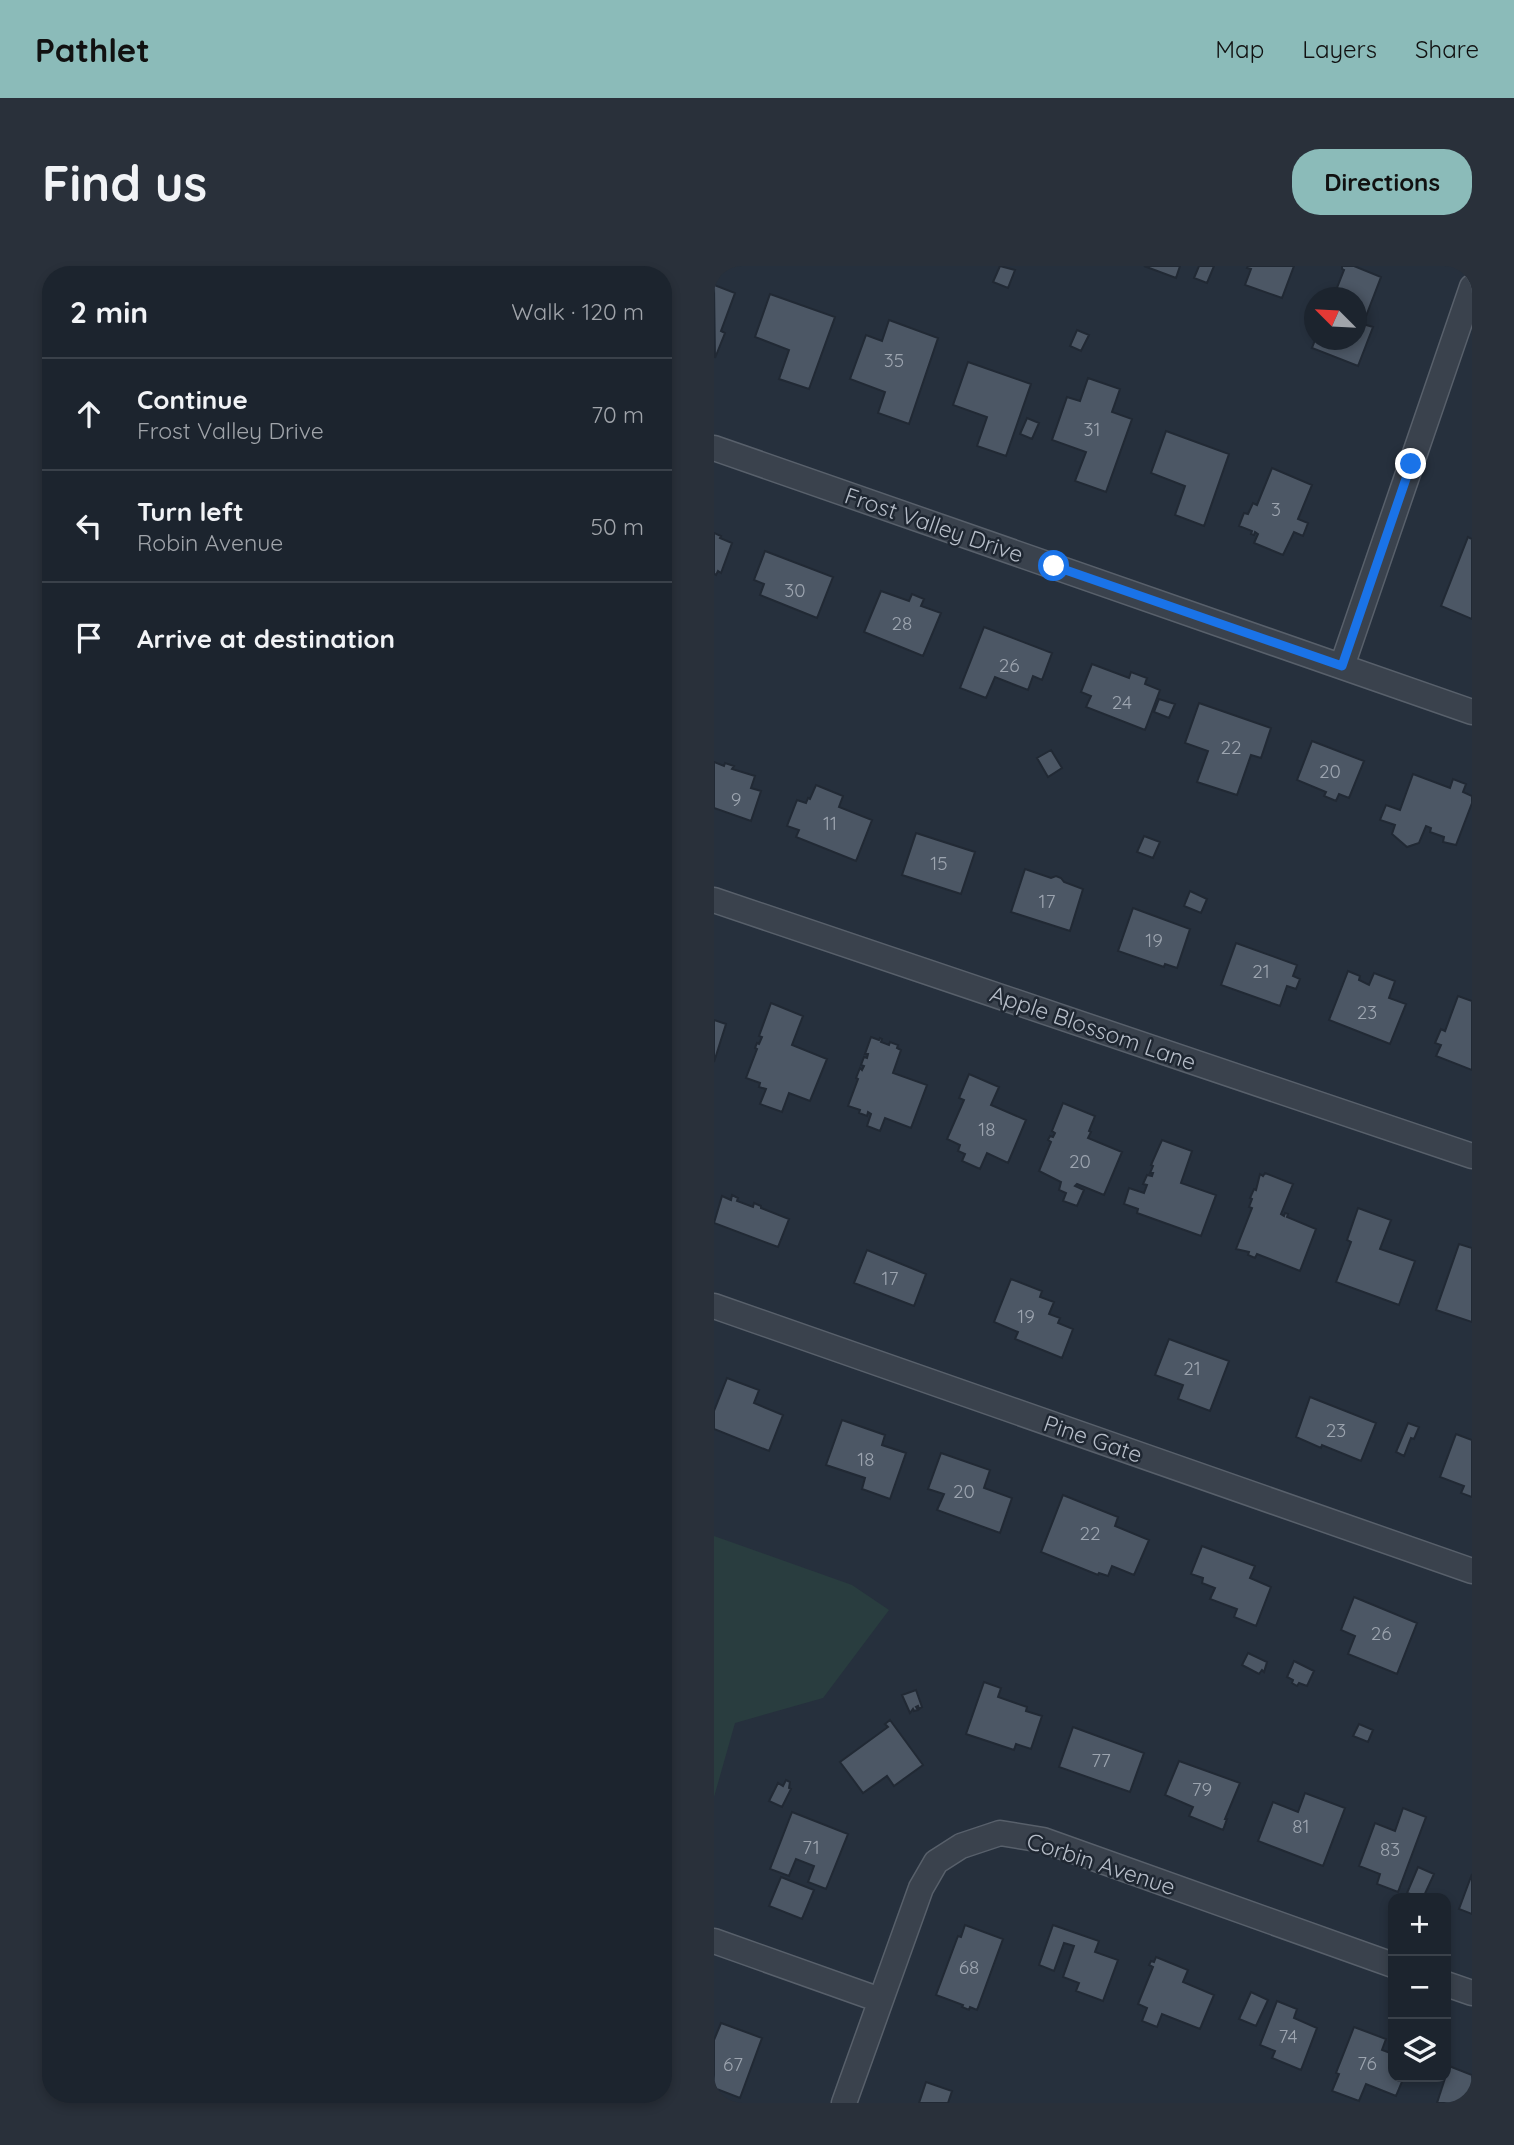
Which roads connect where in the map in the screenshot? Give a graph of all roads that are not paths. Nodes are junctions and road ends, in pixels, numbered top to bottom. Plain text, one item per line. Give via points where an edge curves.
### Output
1 (1472, 287) edge
2 (714, 448) edge
3 (1342, 666) junction
4 (1472, 712) edge
5 (714, 900) edge
6 (1472, 1156) edge
7 (714, 1306) edge
8 (1472, 1572) edge
9 (714, 1941) edge
10 (1388, 1963) edge
11 (1451, 1986) edge
12 (1472, 1993) edge
13 (880, 2000) junction
14 (844, 2103) edge

1 - 3 street
2 - 3 street, Frost Valley Drive
3 - 4 street, Frost Valley Drive
5 - 6 street, Apple Blossom Lane
7 - 8 street, Pine Gate
9 - 13 street
10 - 13 street, Corbin Avenue via 1043,1840 1000,1833 961,1846 936,1862 921,1888
11 - 12 street
13 - 14 street, Corbin Avenue

